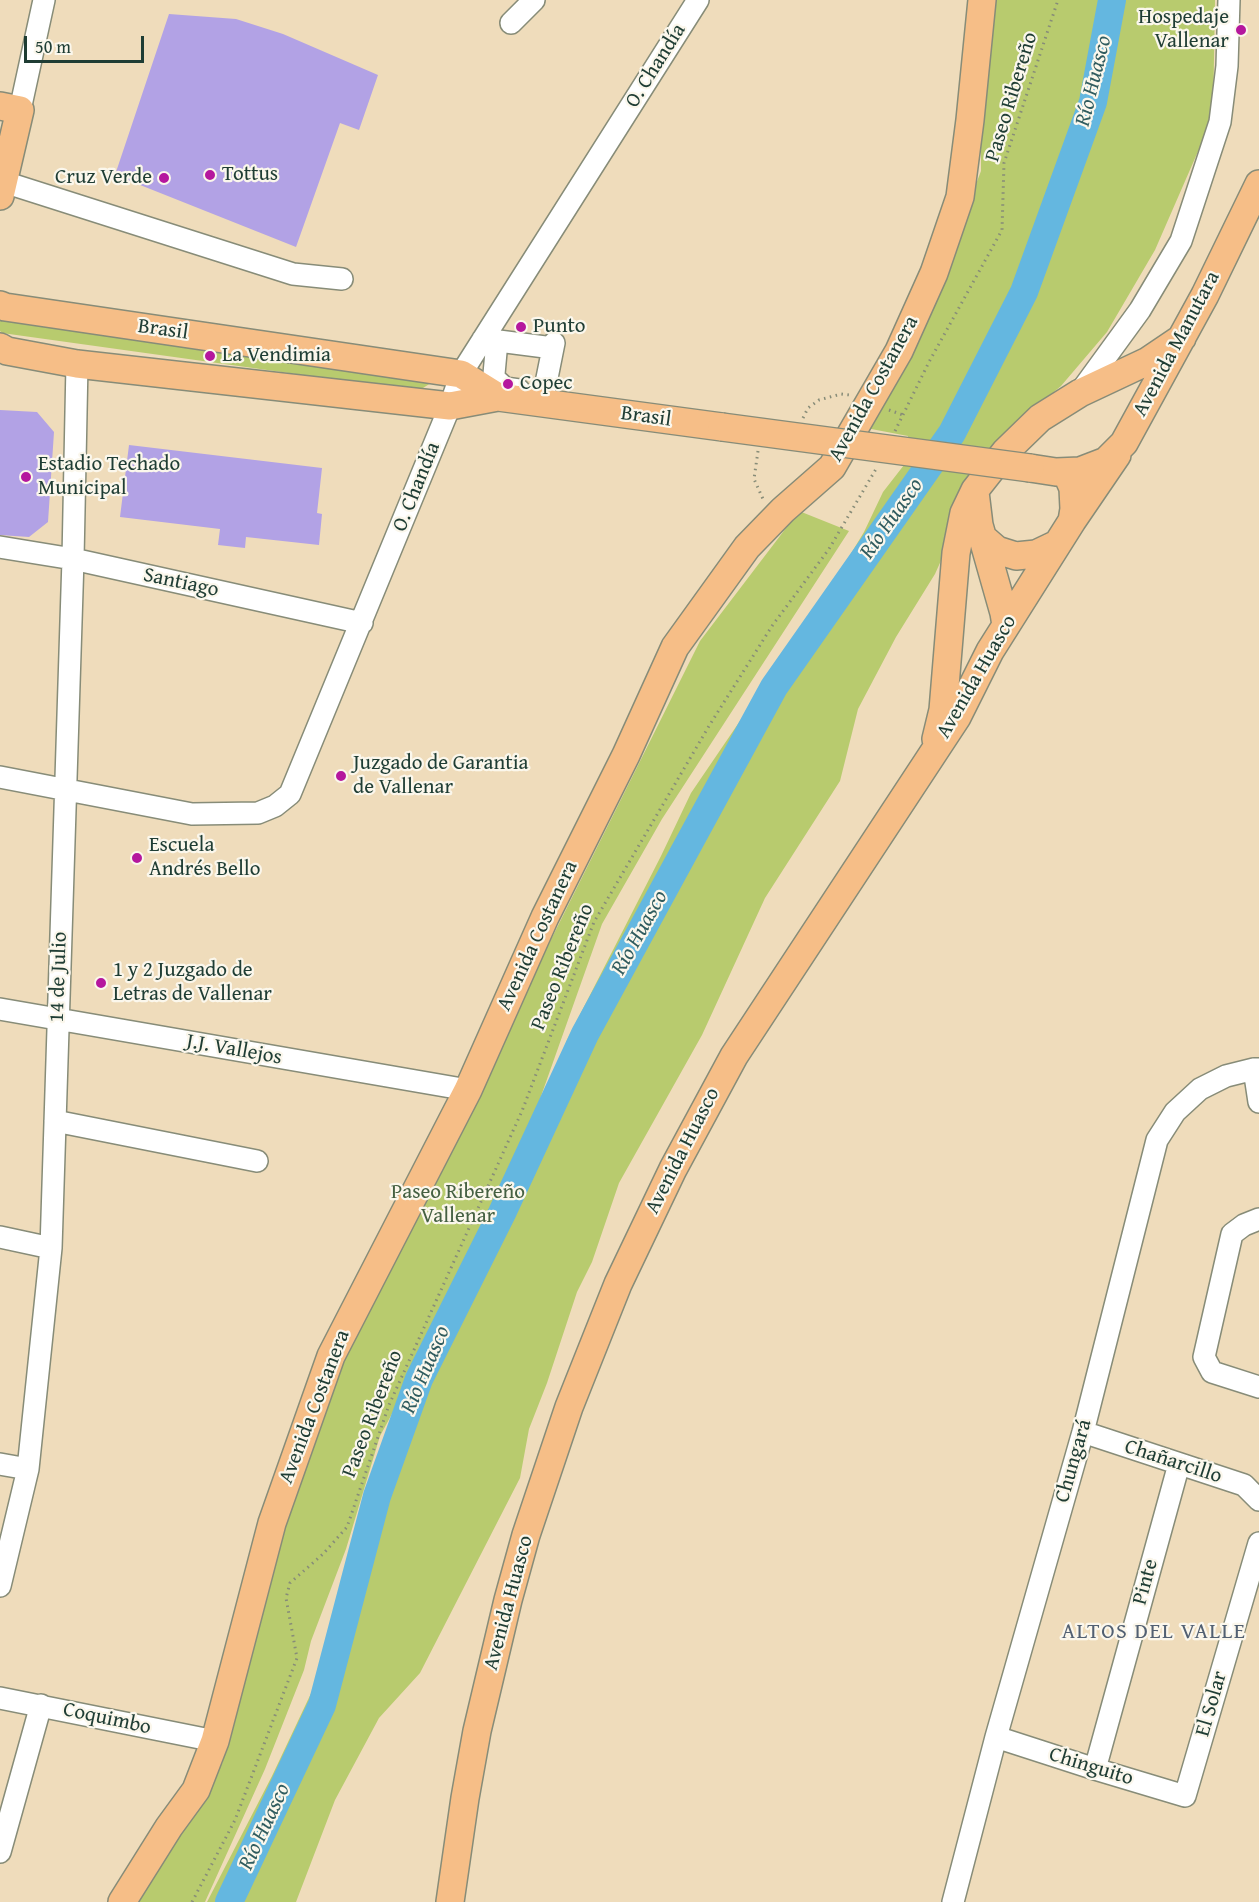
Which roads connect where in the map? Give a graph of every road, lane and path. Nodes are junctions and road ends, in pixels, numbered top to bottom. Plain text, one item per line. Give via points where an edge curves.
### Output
1 (44, 0) edge
2 (534, 0) edge
3 (982, 0) edge
4 (1058, 0) edge
5 (1229, 0) edge
6 (691, 2) edge
7 (511, 23) dead end
8 (10, 108) edge
9 (1259, 184) edge
10 (2, 189) edge
11 (342, 279) dead end
12 (2, 306) edge
13 (1182, 338) junction
14 (490, 340) junction
15 (2, 350) edge
16 (77, 364) junction
17 (460, 374) junction
18 (1080, 393) junction
19 (498, 397) junction
20 (543, 398) junction
21 (450, 406) junction
22 (894, 433) dead end
23 (1124, 443) junction
24 (880, 460) dead end
25 (1066, 472) junction
26 (975, 490) junction
27 (1072, 521) junction
28 (982, 537) junction
29 (1057, 544) junction
30 (0, 548) edge
31 (73, 559) junction
32 (362, 623) junction
33 (951, 624) junction
34 (1006, 625) junction
35 (990, 651) junction
36 (932, 753) junction
37 (0, 777) edge
38 (66, 788) junction
39 (0, 1009) edge
40 (58, 1019) junction
41 (1256, 1069) edge
42 (468, 1090) junction
43 (1259, 1102) edge
44 (55, 1121) junction
45 (257, 1161) dead end
46 (1259, 1219) edge
47 (0, 1237) edge
48 (51, 1248) junction
49 (1259, 1387) edge
50 (1083, 1432) junction
51 (0, 1464) edge
52 (1179, 1464) junction
53 (28, 1468) junction
54 (1259, 1500) edge
55 (1259, 1543) edge
56 (0, 1586) edge
57 (0, 1698) edge
58 (41, 1706) junction
59 (996, 1737) junction
60 (215, 1741) junction
61 (1095, 1769) junction
62 (1185, 1796) joint
63 (0, 1852) edge
64 (122, 1902) edge
65 (192, 1902) edge
66 (450, 1902) edge
67 (953, 1902) edge

1 - 8 street
2 - 7 street
3 - 42 main road, Avenida Costanera via 960,197 934,273 899,351 832,467 747,547 675,647 545,917
4 - 22 path, Paseo Ribereño via 1004,163 1002,230
5 - 18 street via 1220,122 1181,241 1140,310
6 - 14 street, O. Chandía
8 - 10 main road
9 - 13 main road, Avenida Manutara
10 - 11 street via 293,274
12 - 17 main road, Brasil
13 - 18 main road via 1131,370
13 - 23 main road, Avenida Manutara
14 - 17 street, O. Chandía
14 - 20 street via 495,380 505,387
14 - 20 street via 554,346
15 - 16 main road, Brasil
16 - 21 main road, Brasil
16 - 31 street, 14 de Julio
17 - 19 main road, Brasil
17 - 21 street, O. Chandía
18 - 26 main road via 1021,434
19 - 20 main road, Brasil
19 - 21 main road, Brasil
20 - 25 main road, Brasil, bridge via 722,427
21 - 32 street, O. Chandía
23 - 25 main road, Avenida Manutara via 1106,461
23 - 27 main road, Avenida Huasco
24 - 65 path, Paseo Ribereño via 829,549 772,626 709,726 594,922 522,1111 389,1406 346,1527 290,1583 286,1598 297,1659 235,1821
25 - 27 main road via 1073,488
26 - 28 main road
26 - 33 main road via 964,513 956,554
27 - 29 main road, Avenida Huasco
28 - 29 main road via 997,550 1016,556 1036,554
28 - 34 main road
29 - 34 main road, Avenida Huasco
30 - 31 street, Santiago
31 - 32 street, Santiago
31 - 38 street, 14 de Julio
32 - 38 street, O. Chandía via 290,794 275,806 258,813 192,814
33 - 35 main road via 954,638 964,648 977,653
33 - 36 main road via 943,710
34 - 35 main road, Avenida Huasco
35 - 36 main road, Avenida Huasco via 964,706
36 - 66 main road, Avenida Huasco via 734,1056 673,1168 618,1284 561,1428 508,1600 477,1731
37 - 38 street, O. Chandía
38 - 40 street, 14 de Julio
39 - 40 street, J.J. Vallejos
40 - 42 street, J.J. Vallejos
40 - 44 street, 14 de Julio
41 - 43 street
41 - 50 street, Chungará via 1226,1076 1200,1089 1175,1112 1157,1140
42 - 60 main road, Avenida Costanera via 331,1356 272,1523
44 - 45 street
44 - 48 street, 14 de Julio
46 - 49 street via 1232,1234 1204,1357 1212,1372
47 - 48 street
48 - 53 street, 14 de Julio
50 - 52 street, Chañarcillo
50 - 59 street, Chungará
51 - 53 street
52 - 54 street, Chañarcillo via 1244,1485
52 - 61 street, Pinte
53 - 56 street, 14 de Julio
55 - 62 street, El Solar
57 - 58 street, Coquimbo
58 - 60 street, Coquimbo
58 - 63 street
59 - 61 street, Chinguito
59 - 67 street, Chungará
60 - 64 main road, Avenida Costanera via 196,1790
61 - 62 street, Chinguito

